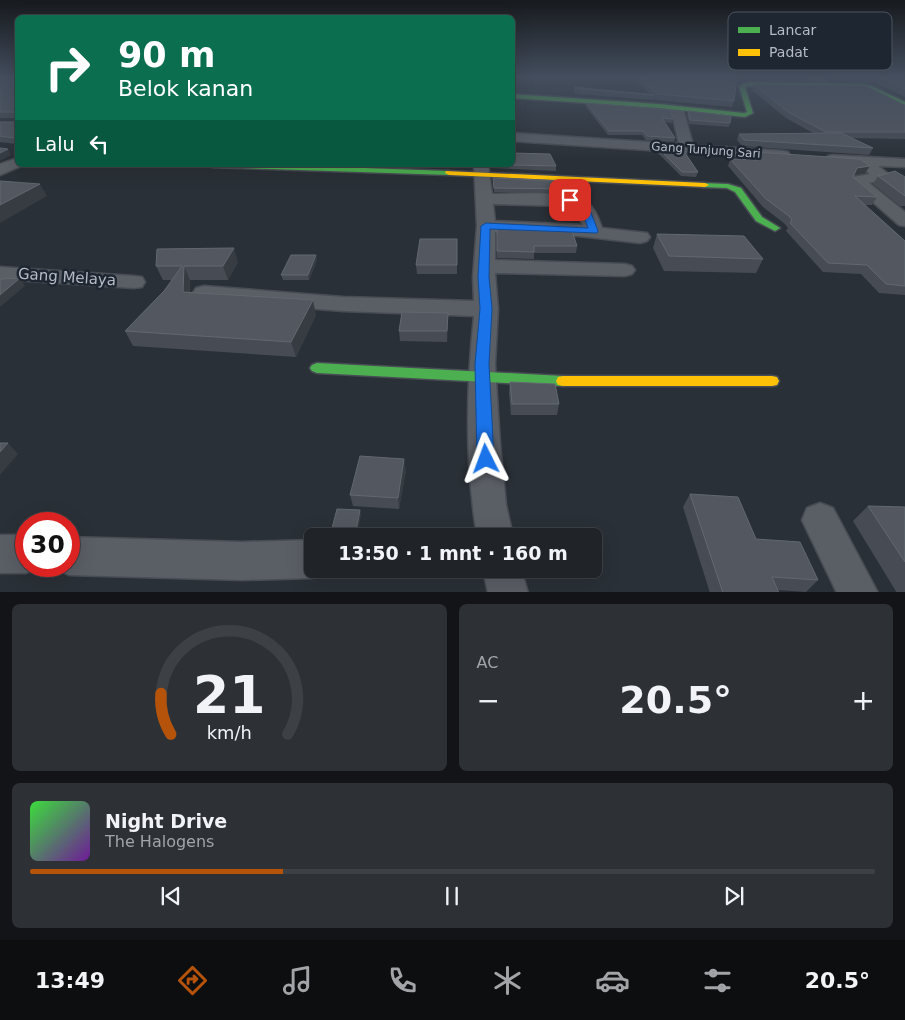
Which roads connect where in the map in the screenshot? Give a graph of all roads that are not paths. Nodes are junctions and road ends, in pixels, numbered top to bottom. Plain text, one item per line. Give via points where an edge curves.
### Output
1 (654, 106) edge
2 (748, 106) edge
3 (677, 109) junction
4 (515, 137) edge
5 (687, 148) junction
6 (794, 156) edge
7 (823, 158) edge
8 (862, 161) junction
9 (15, 163) edge
10 (902, 163) edge
11 (346, 167) edge
12 (481, 169) edge
13 (0, 170) edge
14 (483, 199) junction
15 (905, 221) edge
16 (486, 226) junction
17 (775, 228) dead end
18 (594, 231) junction
19 (640, 237) dead end
20 (485, 266) junction
21 (625, 270) dead end
22 (0, 273) edge
23 (134, 282) dead end
24 (204, 292) edge
25 (486, 309) junction
26 (317, 368) dead end
27 (483, 378) junction
28 (772, 381) dead end
29 (820, 520) dead end
30 (493, 528) edge
31 (0, 554) edge
32 (15, 554) edge
33 (80, 556) edge
34 (304, 559) edge
35 (504, 578) edge
36 (508, 592) edge
37 (858, 592) edge

1 - 3 street
2 - 3 street via 750,113 745,115
3 - 5 street
4 - 5 street, Gang Tunjung Sari
5 - 6 street, Gang Tunjung Sari
7 - 8 street
8 - 10 street
8 - 15 street via 883,176 859,180 859,183
9 - 13 street
11 - 12 street
12 - 14 street
12 - 17 street via 728,186 738,190 759,219
14 - 16 street
14 - 18 street via 576,202 585,207
16 - 18 street
16 - 20 street
18 - 19 street
20 - 21 street
20 - 25 street
22 - 23 street, Gang Melaya
24 - 25 street via 314,303
25 - 27 street
26 - 27 street
27 - 28 street via 592,382
27 - 30 street via 487,479
29 - 37 street
31 - 32 street
33 - 34 street via 242,561
35 - 36 street

